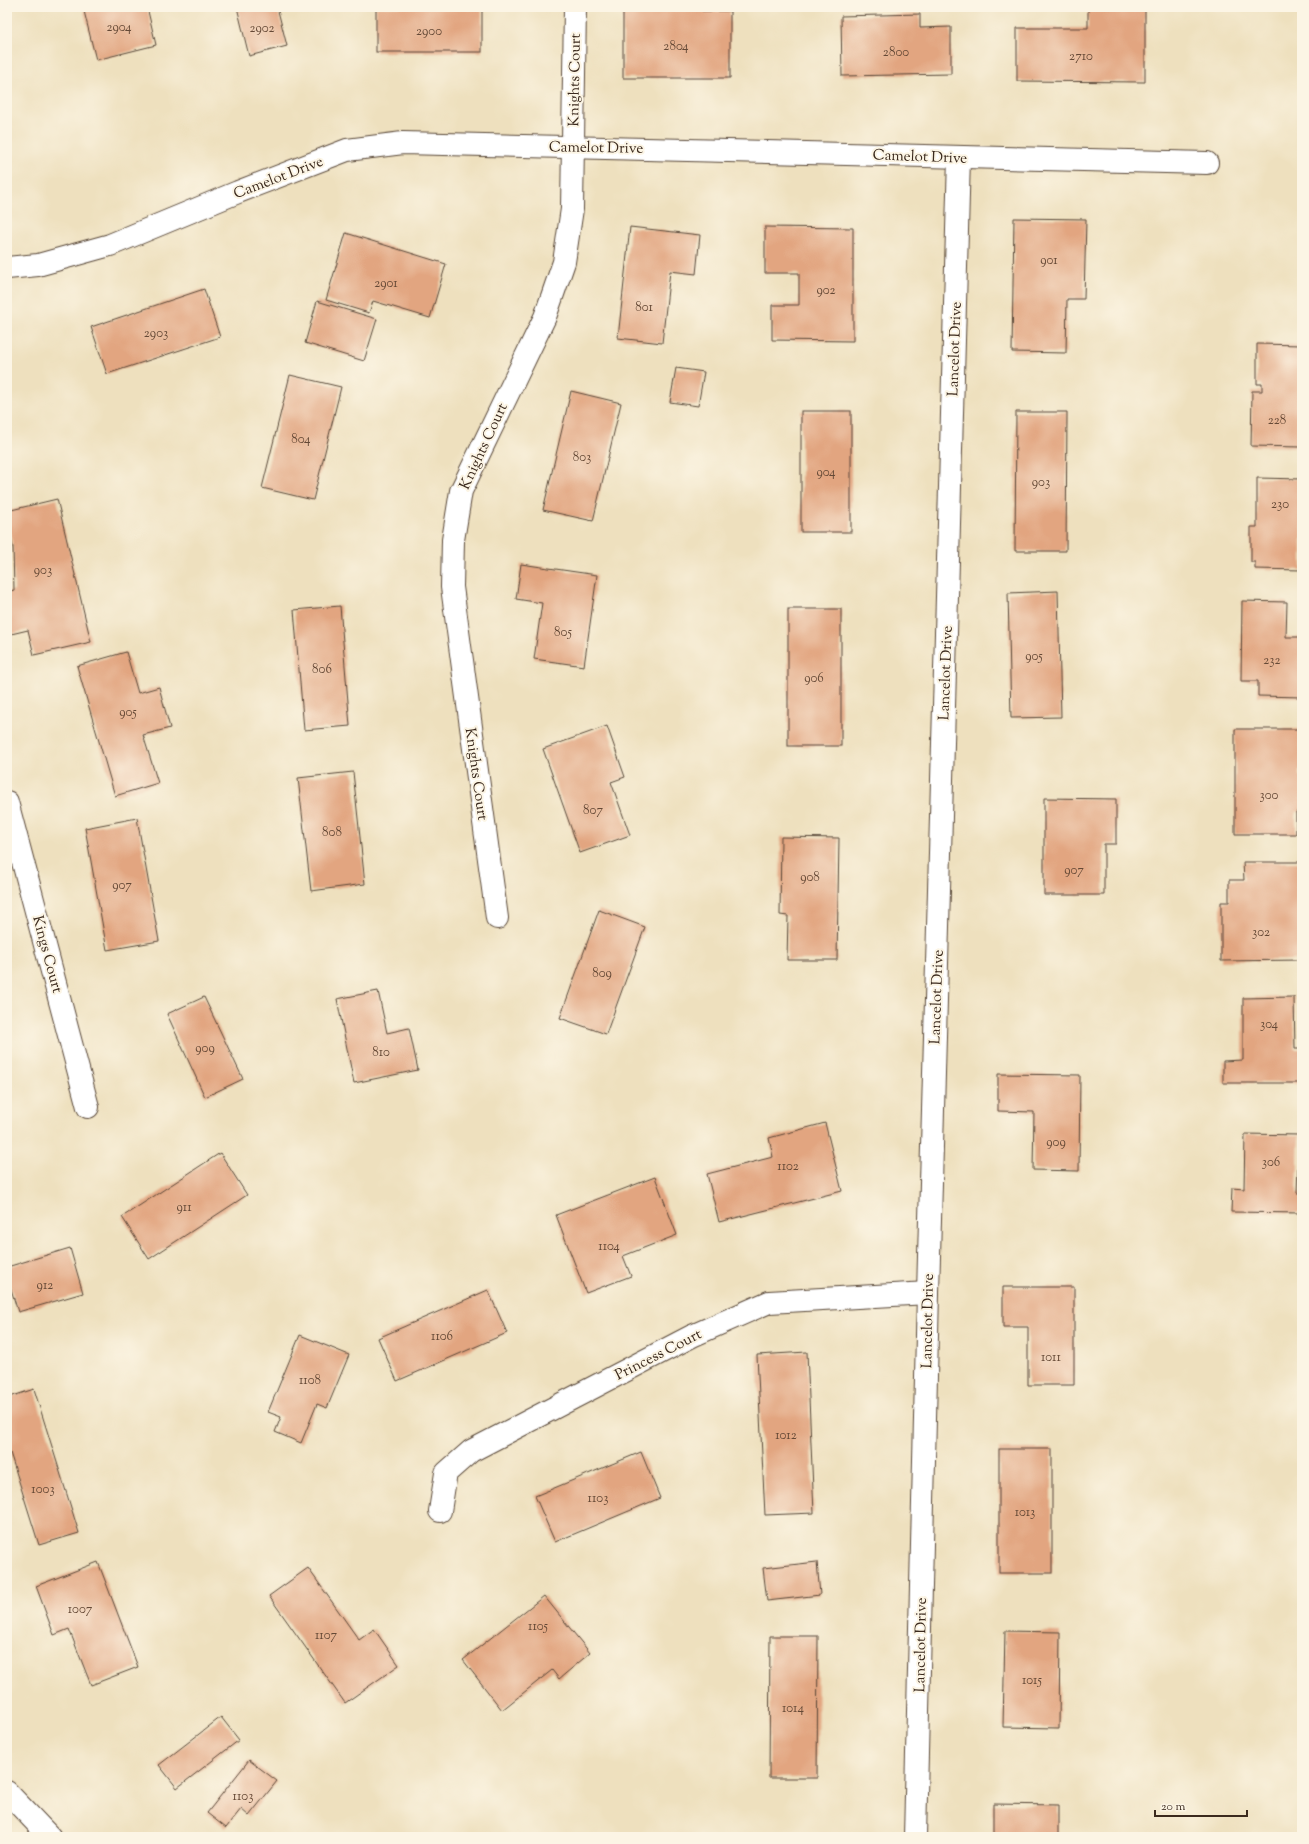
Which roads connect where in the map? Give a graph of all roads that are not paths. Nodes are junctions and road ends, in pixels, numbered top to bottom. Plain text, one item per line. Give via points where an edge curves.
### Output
1 (575, 7) edge
2 (573, 147) junction
3 (959, 157) junction
4 (1207, 163) dead end
5 (7, 268) edge
6 (7, 802) edge
7 (497, 918) dead end
8 (88, 1107) dead end
9 (928, 1293) junction
10 (440, 1511) dead end
11 (7, 1792) edge
12 (50, 1837) edge
13 (915, 1837) edge

1 - 2 street, Knights Court
2 - 3 street, Camelot Drive
2 - 5 street, Camelot Drive via 403,144 347,150 110,245 38,265
2 - 7 street, Knights Court via 572,209 564,262 545,317 461,491 452,540 452,587
3 - 4 street, Camelot Drive
3 - 9 street, Lancelot Drive
6 - 8 street, Kings Court
9 - 10 street, Princess Court via 769,1302 692,1336 471,1451 446,1473
9 - 13 street, Lancelot Drive
11 - 12 street

